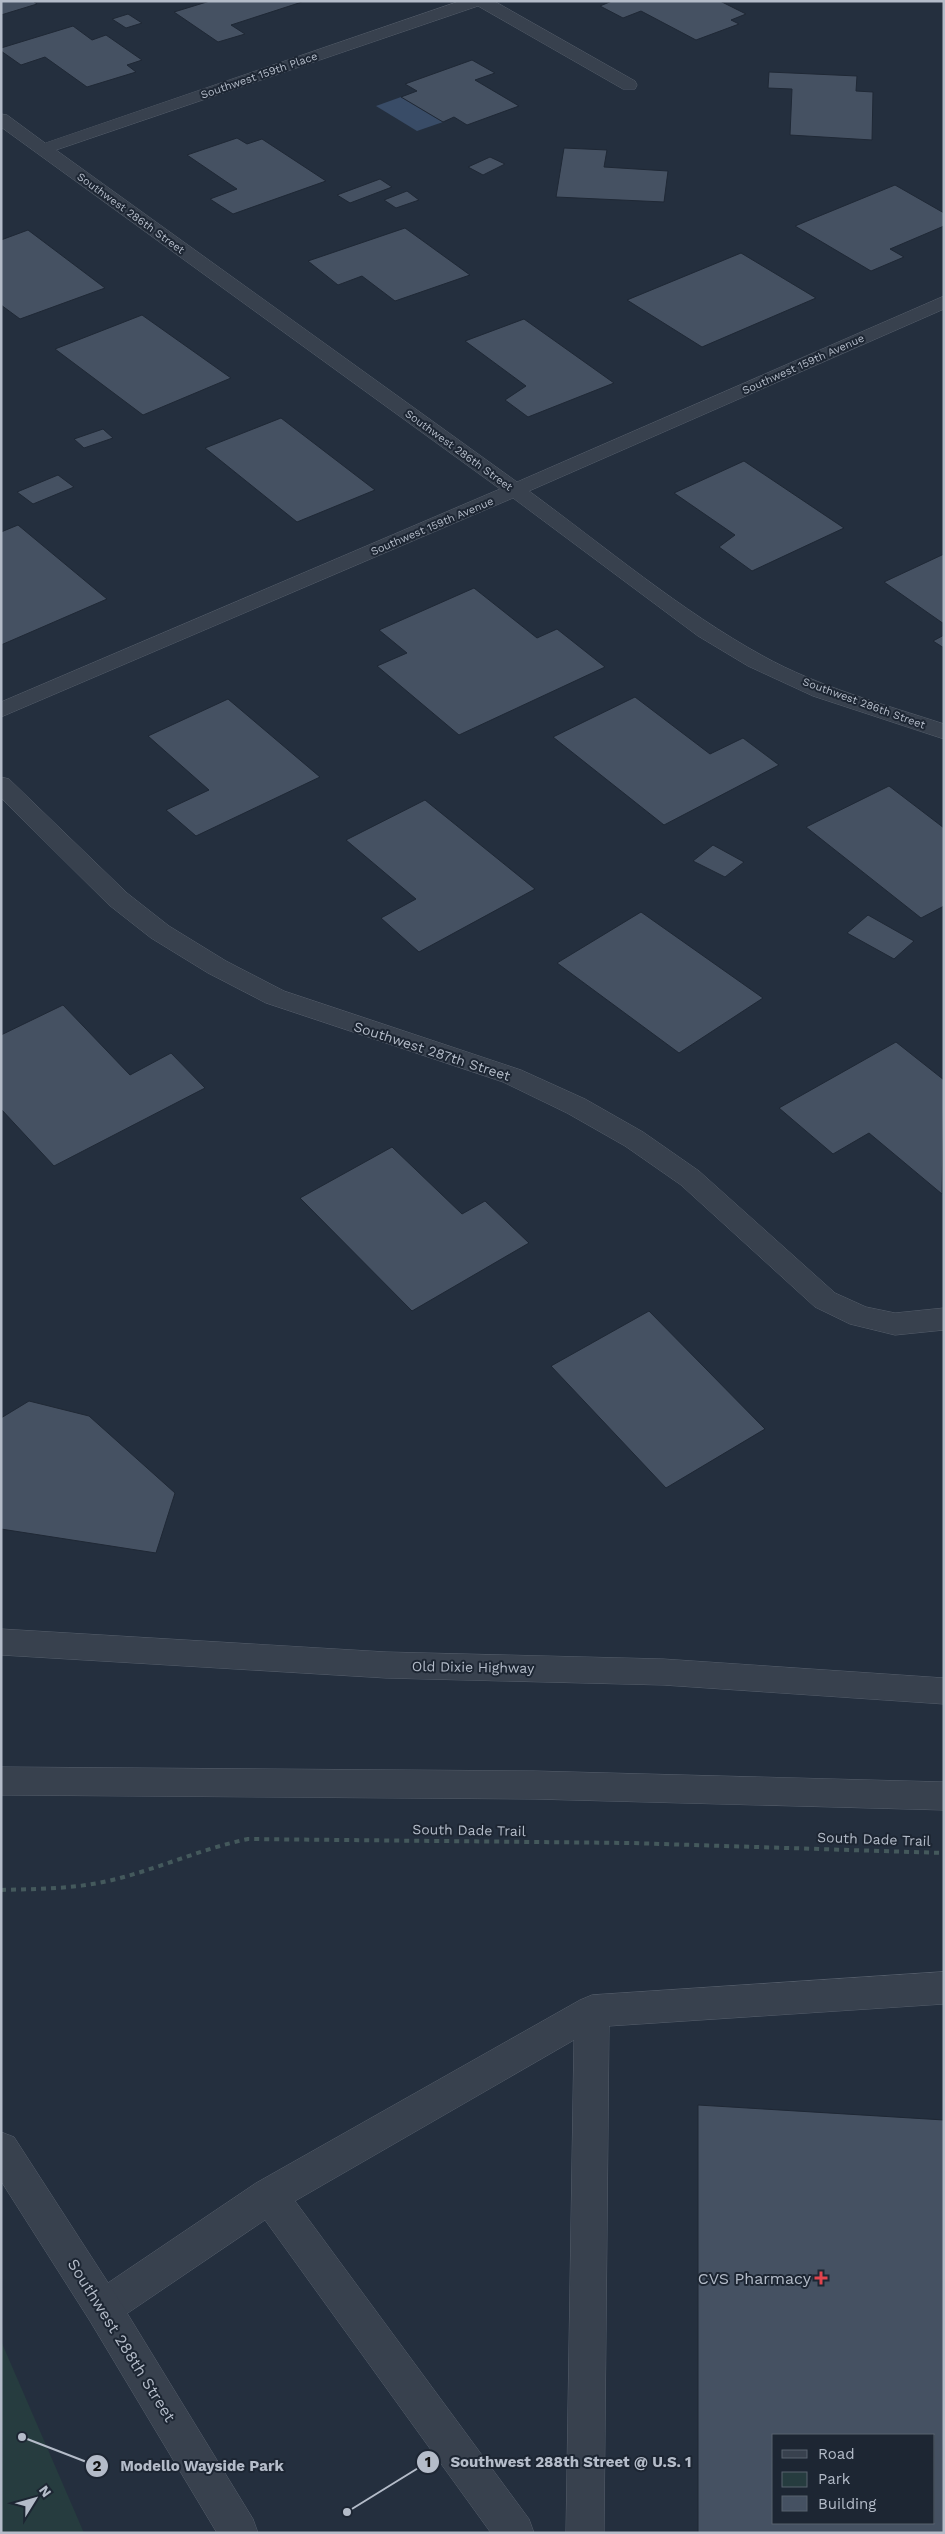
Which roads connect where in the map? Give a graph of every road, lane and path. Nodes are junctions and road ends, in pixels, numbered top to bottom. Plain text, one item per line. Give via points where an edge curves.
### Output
1 (476, 1) edge
2 (482, 1) edge
3 (629, 85) dead end
4 (1, 119) edge
5 (43, 149) junction
6 (944, 302) edge
7 (515, 490) junction
8 (1, 710) edge
9 (944, 732) edge
10 (1, 784) edge
11 (944, 1319) edge
12 (1, 1642) edge
13 (944, 1691) edge
14 (1, 1782) edge
15 (944, 1796) edge
16 (944, 1853) edge
17 (1, 1890) edge
18 (944, 1988) edge
19 (592, 2011) junction
20 (1, 2149) edge
21 (269, 2196) junction
22 (103, 2308) junction
23 (239, 2533) edge
24 (515, 2533) edge
25 (585, 2533) edge

1 - 5 street, Southwest 159th Place
2 - 3 street
4 - 5 street, Southwest 286th Street
5 - 7 street, Southwest 286th Street
6 - 7 street, Southwest 159th Avenue
7 - 8 street, Southwest 159th Avenue
7 - 9 street, Southwest 286th Street via 706,631 756,661 821,691
10 - 11 street, Southwest 287th Street via 118,899 160,932 217,967 275,996 512,1076 576,1106 634,1139 690,1178 826,1300 860,1316 895,1324
12 - 13 street, Old Dixie Highway via 386,1665 616,1670
14 - 15 street via 534,1784
16 - 17 path, South Dade Trail via 631,1843 248,1838 218,1844 90,1885 33,1891
18 - 19 street
19 - 21 street
19 - 25 street
20 - 22 street, Southwest 288th Street
21 - 22 street
21 - 24 street
22 - 23 street, Southwest 288th Street

